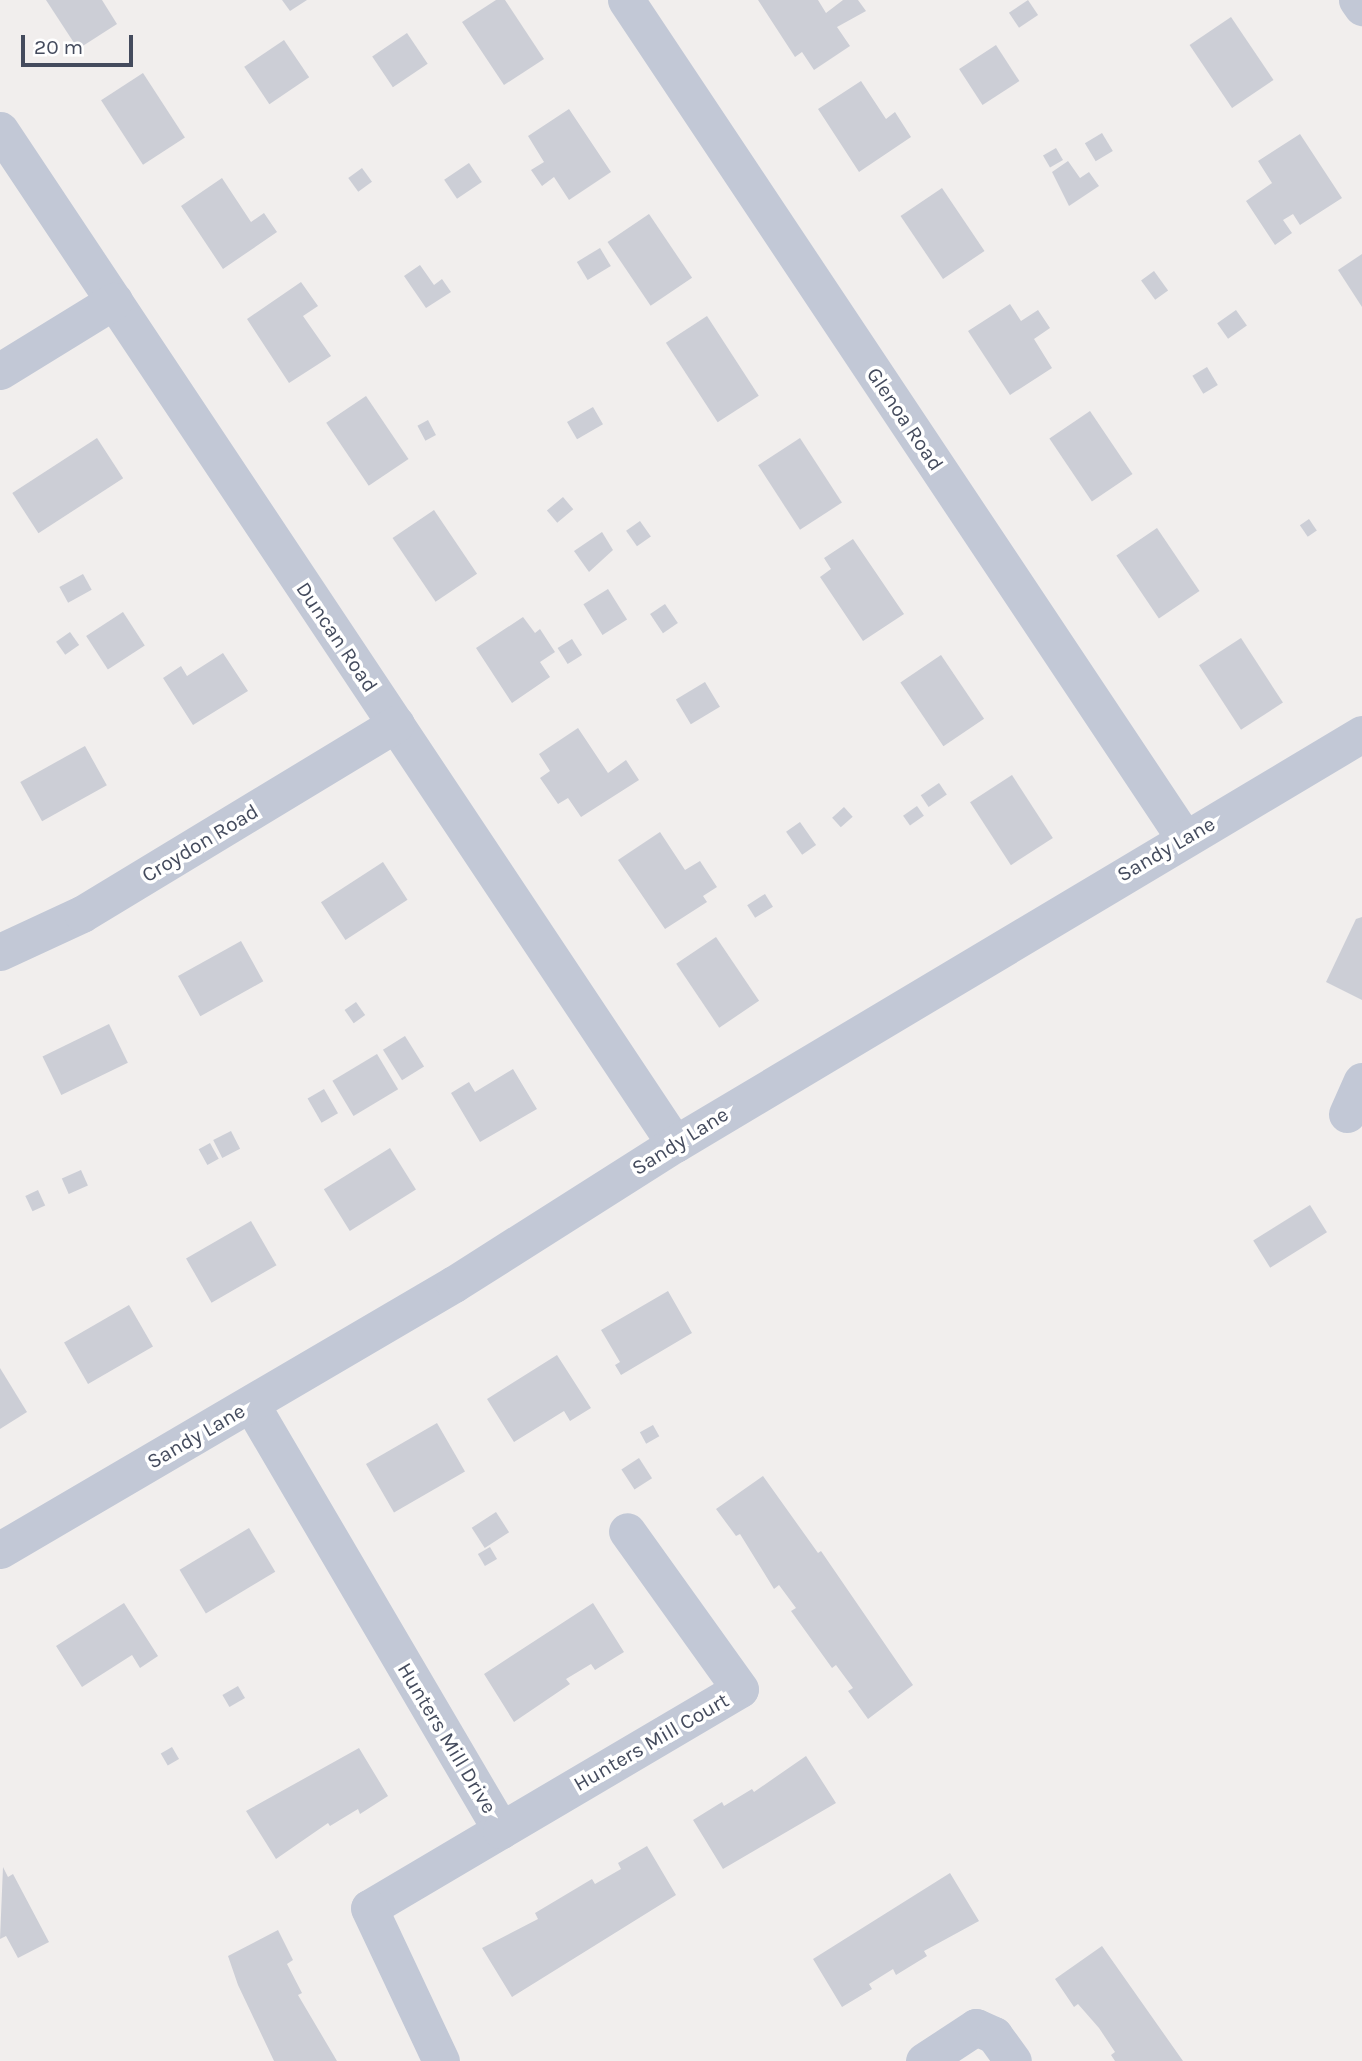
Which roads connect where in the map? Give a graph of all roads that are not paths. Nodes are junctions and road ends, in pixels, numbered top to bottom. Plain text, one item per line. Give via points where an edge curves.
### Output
1 (626, 0) edge
2 (1357, 0) edge
3 (1362, 7) edge
4 (0, 130) edge
5 (114, 301) junction
6 (0, 371) edge
7 (396, 724) junction
8 (1362, 734) edge
9 (1185, 838) junction
10 (0, 952) edge
11 (675, 1144) junction
12 (251, 1404) junction
13 (627, 1531) dead end
14 (0, 1550) edge
15 (501, 1830) junction
16 (441, 2061) edge
17 (924, 2061) edge
18 (1013, 2061) edge

1 - 9 street, Glenoa Road
2 - 3 street
4 - 5 street, Duncan Road
5 - 6 street
5 - 7 street, Duncan Road
7 - 10 street, Croydon Road via 82,914
7 - 11 street, Duncan Road
8 - 9 street, Sandy Lane
9 - 11 street, Sandy Lane
11 - 12 street, Sandy Lane via 454,1284
12 - 14 street, Sandy Lane
12 - 15 street, Hunters Mill Drive
13 - 15 street, Hunters Mill Court via 740,1689
15 - 16 street, Hunters Mill Drive via 369,1908
17 - 18 street via 976,2026 994,2035

